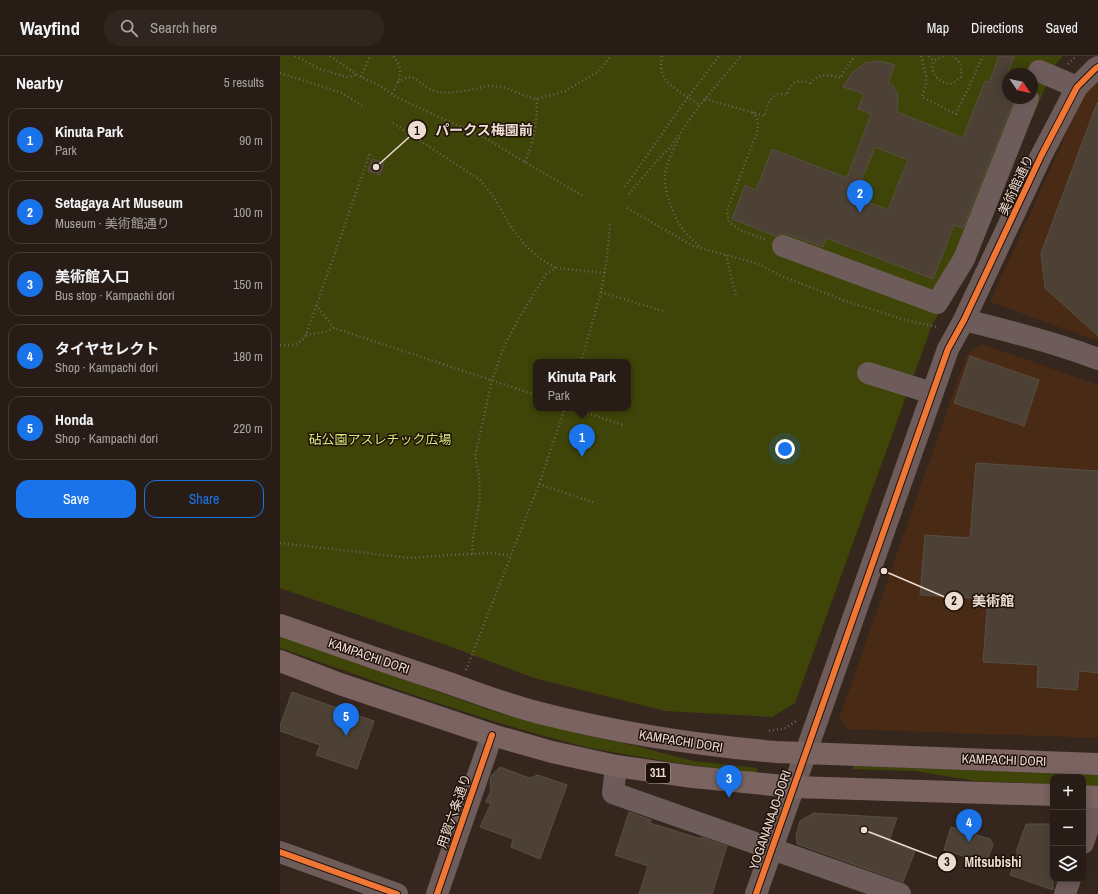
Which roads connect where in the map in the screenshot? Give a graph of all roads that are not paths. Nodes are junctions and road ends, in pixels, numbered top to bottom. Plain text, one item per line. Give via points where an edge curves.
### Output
1 (1098, 67) edge
2 (1043, 73) edge
3 (1077, 87) junction
4 (1026, 104) edge
5 (783, 246) road end
6 (964, 259) junction
7 (989, 269) junction
8 (960, 326) junction
9 (1098, 359) edge
10 (868, 373) dead end
11 (932, 393) junction
12 (280, 625) edge
13 (280, 661) edge
14 (492, 735) junction
15 (806, 753) junction
16 (1098, 764) edge
17 (616, 766) junction
18 (794, 787) junction
19 (1050, 795) edge
20 (1086, 796) edge
21 (1098, 797) edge
22 (1086, 834) edge
23 (772, 849) junction
24 (280, 852) edge
25 (1069, 882) edge
26 (397, 894) edge
27 (437, 894) edge
28 (756, 894) edge
29 (900, 894) edge
30 (1065, 894) edge

1 - 3 street, 美術館通り
2 - 3 street
3 - 7 street, 美術館通り via 1041,156
4 - 6 street
5 - 6 street via 937,303
6 - 7 street
7 - 8 street, 美術館通り
8 - 9 street via 1015,332
8 - 11 street, 美術館通り via 948,349
10 - 11 street
11 - 15 street, YOGANANAJO-DORI
12 - 15 main road, KAMPACHI DORI via 547,715 668,740 726,748
13 - 14 main road, 311
14 - 17 main road, 311
14 - 27 street, 用賀六条通り
15 - 16 main road, KAMPACHI DORI
15 - 18 street, YOGANANAJO-DORI
17 - 18 main road, 311 via 692,777
17 - 23 street via 613,793
18 - 19 main road, 311
18 - 23 street, YOGANANAJO-DORI
20 - 21 main road
21 - 22 street
23 - 28 street, YOGANANAJO-DORI
23 - 29 street
24 - 26 street
25 - 30 street

